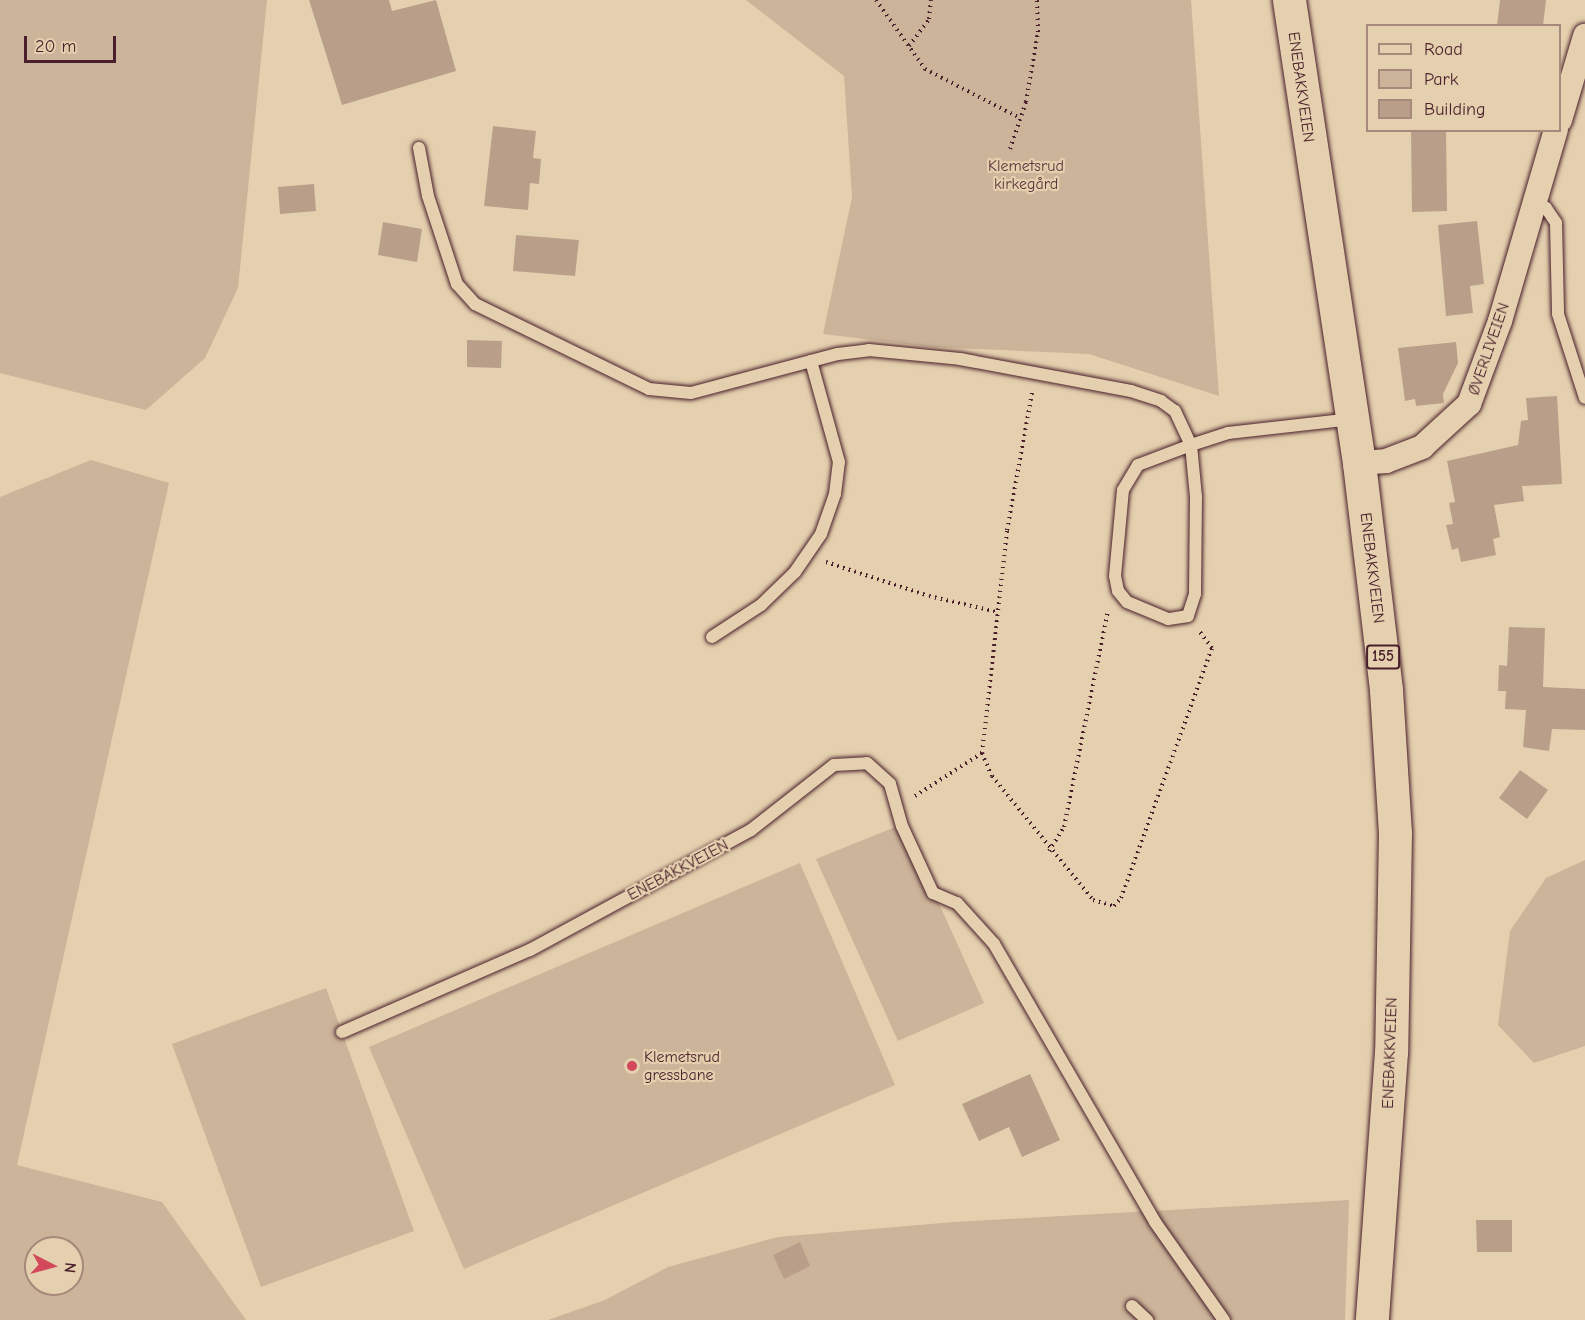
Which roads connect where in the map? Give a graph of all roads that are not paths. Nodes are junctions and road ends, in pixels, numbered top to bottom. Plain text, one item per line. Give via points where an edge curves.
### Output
1 (1289, 0) edge
2 (1585, 36) edge
3 (1561, 117) edge
4 (1555, 132) edge
5 (419, 148) dead end
6 (1535, 203) junction
7 (811, 361) junction
8 (1585, 398) edge
9 (1352, 419) junction
10 (1191, 445) junction
11 (1359, 464) junction
12 (712, 637) dead end
13 (342, 1032) dead end
14 (1132, 1306) dead end
15 (1147, 1320) edge
16 (1224, 1320) edge
17 (1372, 1320) edge

1 - 9 main road, ENEBAKKVEIEN / 155
2 - 3 street
4 - 6 street, ØVERLIVEIEN
5 - 7 lane via 428,196 457,284 475,304 501,319 620,377 669,394 702,391
6 - 8 lane via 1546,208 1556,223 1558,314
6 - 11 street, ØVERLIVEIEN via 1479,385 1469,404 1422,447 1386,461
7 - 10 lane via 869,350 906,352 1037,373 1161,401 1175,411
7 - 12 lane via 839,462 835,494 821,534 795,572 761,605
9 - 10 lane via 1228,433
9 - 11 main road, ENEBAKKVEIEN / 155
10 - 10 lane via 1196,497 1195,594 1188,616 1168,619 1127,602 1118,591 1117,554 1129,475 1138,465
11 - 17 main road, ENEBAKKVEIEN / 155 via 1386,690 1395,833 1389,1110
13 - 16 lane, ENEBAKKVEIEN via 530,951 751,830 810,780 843,762 867,762 890,784 902,826 933,893 957,903 994,944 1155,1222
14 - 15 lane

